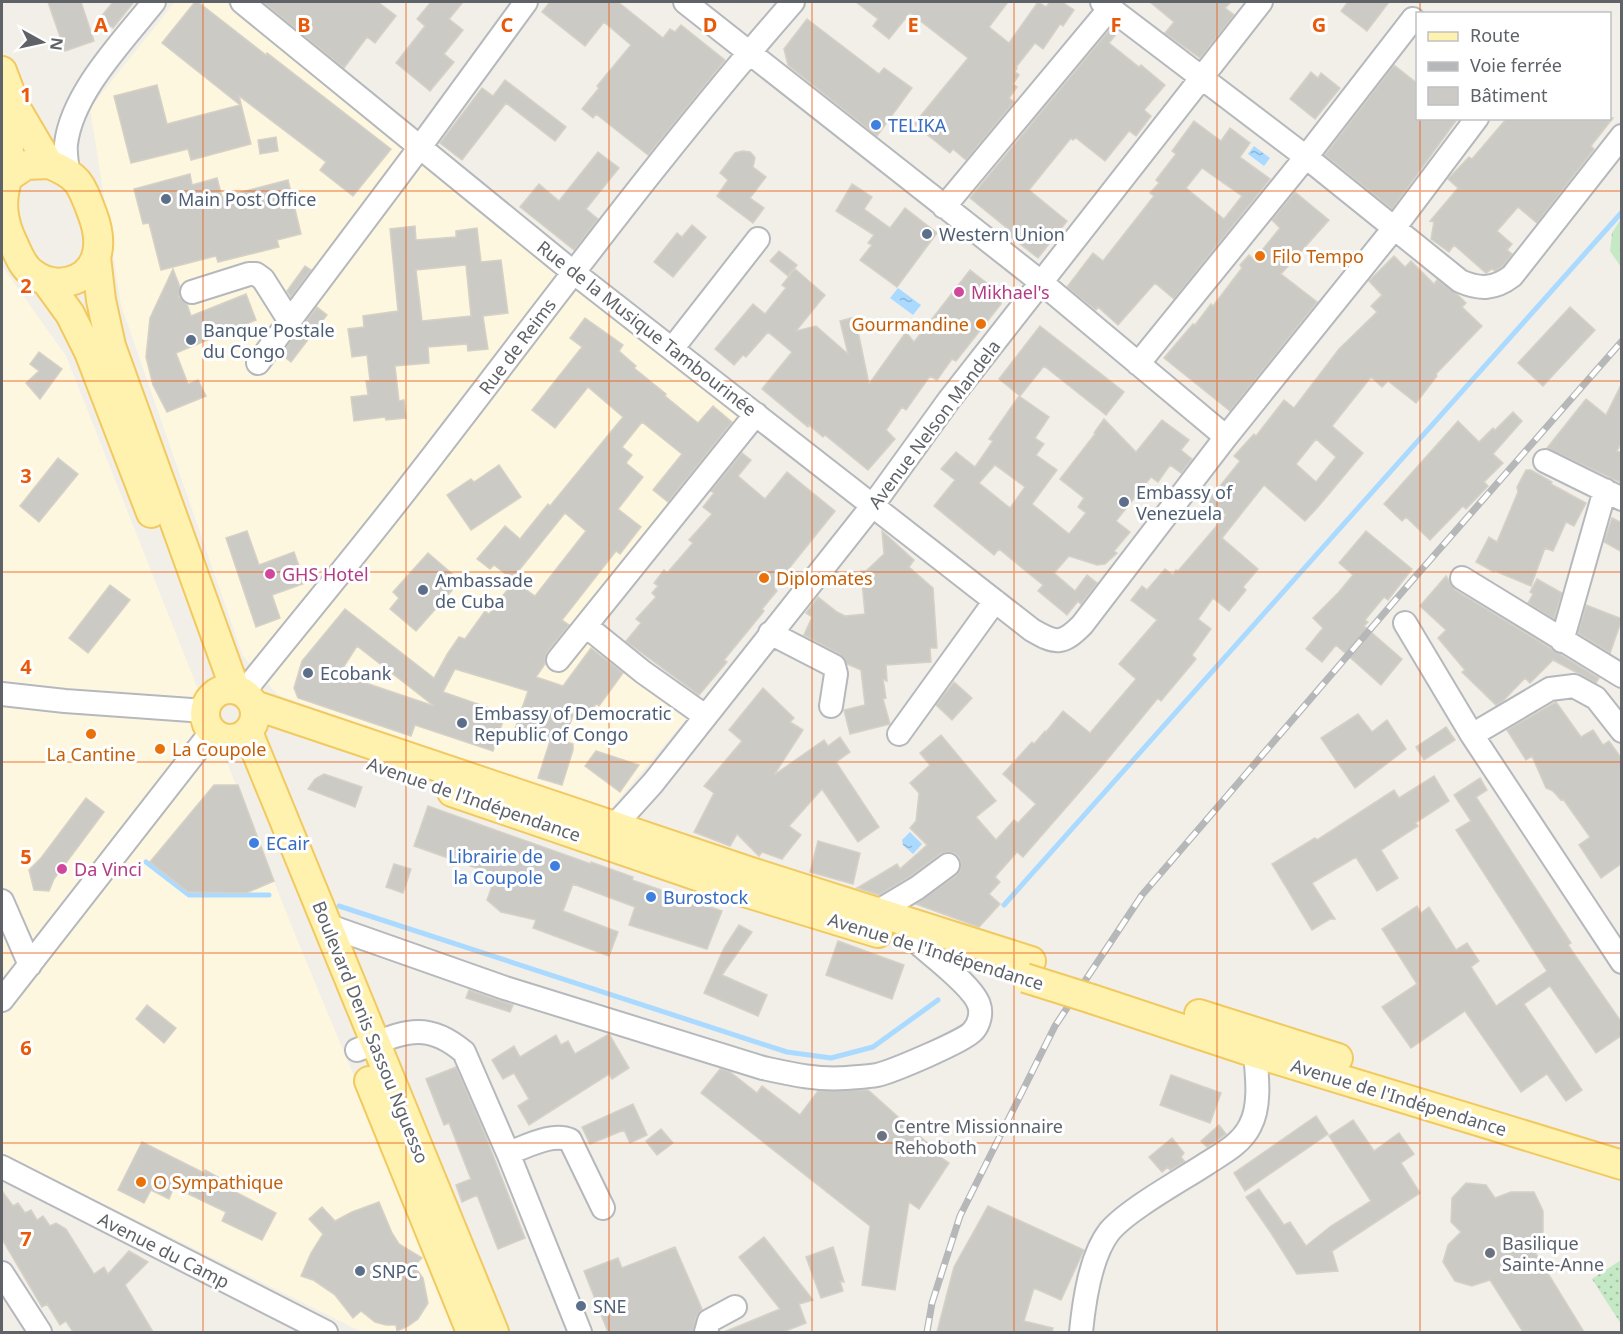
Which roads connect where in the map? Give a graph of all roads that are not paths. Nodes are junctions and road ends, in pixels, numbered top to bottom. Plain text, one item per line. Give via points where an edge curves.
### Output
1 (154, 2) edge
2 (243, 2) edge
3 (526, 2) edge
4 (685, 2) edge
5 (793, 2) edge
6 (1261, 2) edge
7 (1106, 5) edge
8 (1413, 19) dead end
9 (750, 51) junction
10 (2, 71) edge
11 (1201, 78) junction
12 (2, 111) edge
13 (1475, 120) edge
14 (1622, 136) edge
15 (420, 147) junction
16 (1306, 158) junction
17 (58, 168) junction
18 (5, 183) edge
19 (944, 207) junction
20 (1395, 227) junction
21 (5, 236) edge
22 (758, 239) dead end
23 (96, 257) junction
24 (573, 272) junction
25 (46, 281) junction
26 (1042, 283) junction
27 (192, 292) dead end
28 (289, 320) junction
29 (672, 349) junction
30 (258, 363) dead end
31 (1138, 364) junction
32 (756, 414) junction
33 (1226, 436) junction
34 (1545, 461) dead end
35 (1613, 495) edge
36 (873, 505) junction
37 (1462, 578) dead end
38 (995, 601) junction
39 (1405, 623) dead end
40 (586, 626) junction
41 (770, 633) junction
42 (1562, 641) junction
43 (558, 660) dead end
44 (1622, 676) edge
45 (2, 694) edge
46 (831, 706) dead end
47 (233, 713) junction
48 (705, 716) junction
49 (1622, 731) edge
50 (899, 734) dead end
51 (1472, 735) junction
52 (609, 834) junction
53 (948, 865) dead end
54 (2, 901) edge
55 (877, 912) junction
56 (329, 926) junction
57 (1615, 937) edge
58 (921, 946) junction
59 (1622, 962) edge
60 (30, 965) junction
61 (1028, 970) junction
62 (1095, 991) junction
63 (2, 1000) edge
64 (366, 1047) junction
65 (1255, 1053) junction
66 (1622, 1144) edge
67 (508, 1153) junction
68 (1622, 1165) edge
69 (2, 1167) edge
70 (603, 1208) dead end
71 (2, 1273) edge
72 (735, 1307) dead end
73 (40, 1332) edge
74 (326, 1332) edge
75 (471, 1332) edge
76 (494, 1332) edge
77 (581, 1332) edge
78 (706, 1332) edge
79 (1081, 1332) edge

1 - 17 street via 82,94
2 - 15 street, Rue de la Musique Tambourinée
3 - 15 street
4 - 9 street
5 - 9 street, Rue de Reims
6 - 11 street, Avenue Nelson Mandela
7 - 11 street
7 - 19 street
8 - 16 street
9 - 19 street
9 - 24 street, Rue de Reims
10 - 17 main road via 16,108
11 - 16 street
11 - 26 street, Avenue Nelson Mandela
12 - 18 main road via 9,146
13 - 20 street
14 - 20 street via 1501,285 1473,287 1460,281
15 - 24 street, Rue de la Musique Tambourinée
15 - 28 street
16 - 20 street
16 - 31 street
17 - 18 main road via 26,165
17 - 23 main road via 82,187 96,225
18 - 21 main road
19 - 26 street
20 - 33 street
21 - 25 main road via 31,273
22 - 29 street
23 - 25 main road via 89,270 77,279 61,284
23 - 47 main road via 111,346
24 - 29 street, Rue de la Musique Tambourinée
24 - 47 street, Rue de Reims
25 - 47 main road via 70,314 89,352
26 - 31 street
26 - 36 street, Avenue Nelson Mandela via 949,400
27 - 28 street via 256,274
28 - 30 street
29 - 32 street, Rue de la Musique Tambourinée
31 - 33 street
32 - 36 street, Rue de la Musique Tambourinée
32 - 40 street
33 - 38 street, Rue de la Musique Tambourinée via 1070,637 1060,642 1046,639
34 - 35 street
35 - 42 street
36 - 38 street, Rue de la Musique Tambourinée
36 - 41 street, Avenue Nelson Mandela
37 - 42 street
38 - 50 street
39 - 51 street
40 - 43 street
40 - 48 street
41 - 46 street via 834,666
41 - 48 street, Avenue Nelson Mandela
42 - 44 street
45 - 47 street
47 - 52 main road, Avenue de l'Indépendance
47 - 56 main road, Boulevard Denis Sassou Nguesso
47 - 60 street, Rue de Reims
47 - 64 main road, Boulevard Denis Sassou Nguesso
48 - 52 street, Avenue Nelson Mandela
49 - 51 street via 1596,698 1574,686 1550,689
51 - 57 street
52 - 55 main road, Avenue de l'Indépendance via 748,871
52 - 58 main road, Avenue de l'Indépendance via 744,892
53 - 55 street
54 - 60 street
55 - 61 main road, Avenue de l'Indépendance
56 - 58 street via 505,988 803,1077 878,1075 954,1044 973,1031 980,1018 979,1005
56 - 64 main road, Boulevard Denis Sassou Nguesso
57 - 59 street
58 - 61 main road, Avenue de l'Indépendance
60 - 63 street, Rue de Reims
61 - 62 main road, Avenue de l'Indépendance, bridge
62 - 65 main road, Avenue de l'Indépendance
62 - 66 main road, Avenue de l'Indépendance
64 - 67 street via 416,1031 429,1031 454,1044 469,1061
64 - 75 main road, Boulevard Denis Sassou Nguesso via 404,1170
64 - 76 main road, Boulevard Denis Sassou Nguesso
65 - 68 main road, Avenue de l'Indépendance
65 - 79 street via 1257,1081 1251,1124 1238,1143 1133,1212 1110,1232 1096,1256
67 - 70 street via 552,1138 570,1140
67 - 77 street
69 - 74 street, Avenue du Camp
71 - 73 street
72 - 78 street via 710,1321

